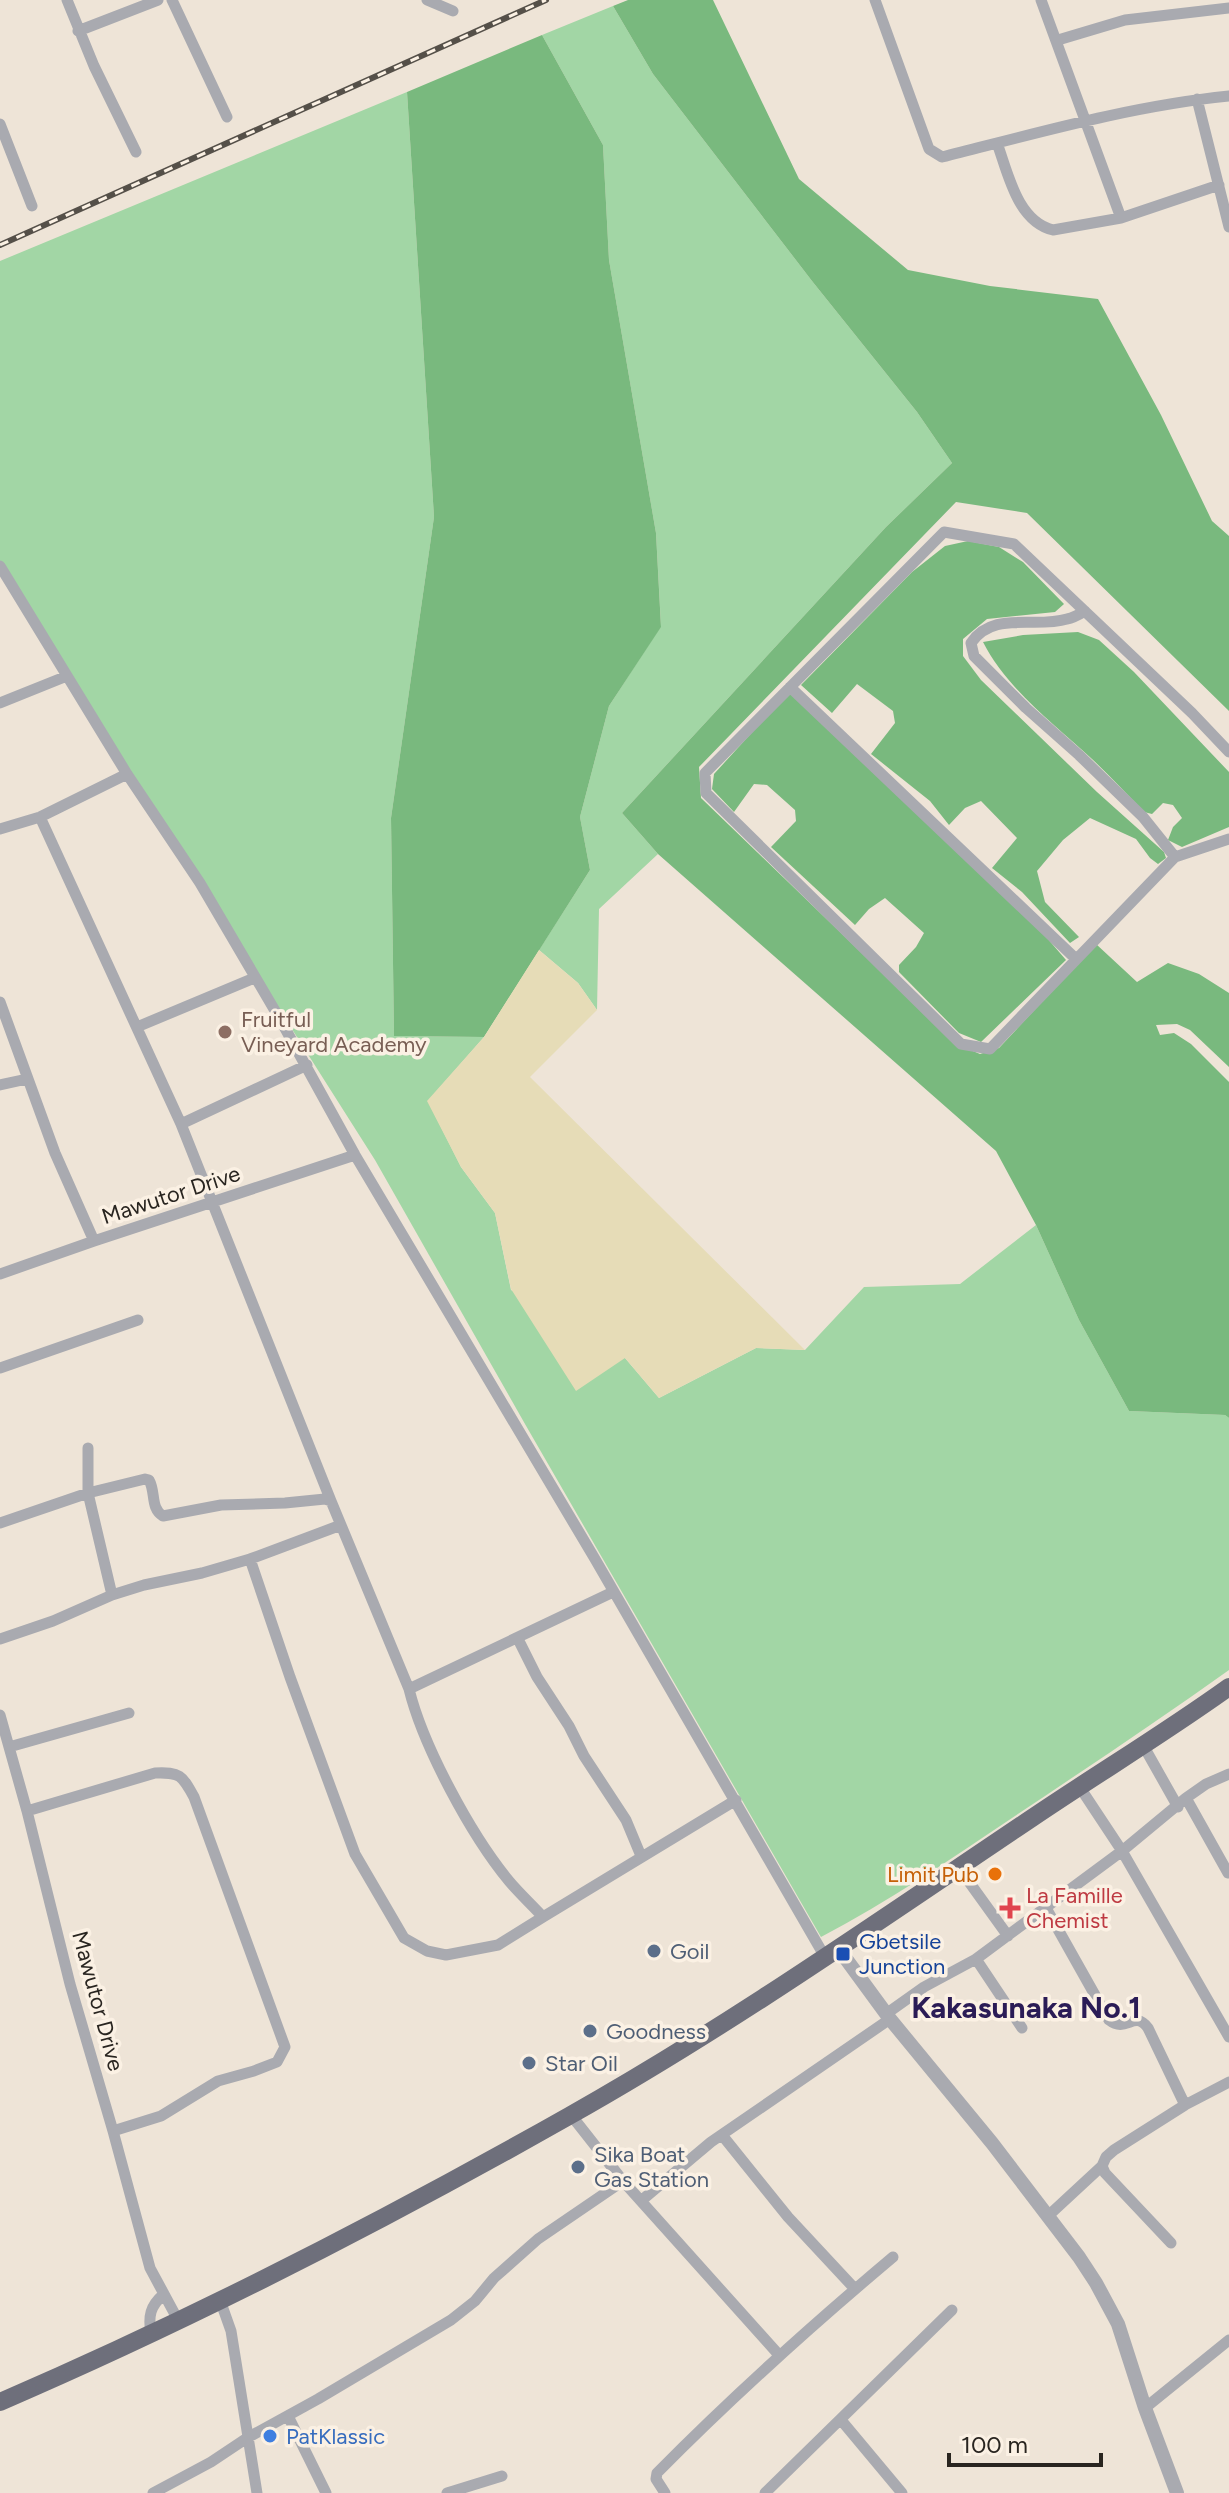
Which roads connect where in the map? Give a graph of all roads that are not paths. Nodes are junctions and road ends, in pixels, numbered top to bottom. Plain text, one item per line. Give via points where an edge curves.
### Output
1 (67, 0) edge
2 (158, 0) edge
3 (172, 0) edge
4 (427, 0) edge
5 (875, 0) edge
6 (1041, 0) edge
7 (1229, 8) edge
8 (453, 11) dead end
9 (78, 31) junction
10 (1058, 40) junction
11 (1229, 96) edge
12 (1197, 99) junction
13 (227, 117) dead end
14 (1085, 121) junction
15 (0, 124) edge
16 (997, 143) junction
17 (136, 152) dead end
18 (1219, 185) junction
19 (32, 206) dead end
20 (1121, 218) junction
21 (1229, 227) edge
22 (0, 566) edge
23 (1085, 611) junction
24 (67, 676) junction
25 (790, 687) junction
26 (0, 703) edge
27 (1229, 752) edge
28 (127, 774) junction
29 (40, 817) junction
30 (0, 829) edge
31 (1229, 839) edge
32 (1175, 857) junction
33 (1076, 959) junction
34 (254, 978) junction
35 (0, 1002) edge
36 (137, 1027) junction
37 (307, 1065) junction
38 (27, 1079) junction
39 (0, 1085) edge
40 (181, 1124) junction
41 (355, 1155) junction
42 (212, 1202) junction
43 (94, 1241) junction
44 (0, 1274) edge
45 (138, 1320) dead end
46 (0, 1368) edge
47 (88, 1448) dead end
48 (88, 1493) junction
49 (331, 1501) junction
50 (0, 1523) edge
51 (341, 1525) junction
52 (250, 1559) junction
53 (613, 1592) junction
54 (112, 1595) junction
55 (0, 1639) edge
56 (518, 1639) junction
57 (1229, 1687) edge
58 (409, 1689) junction
59 (129, 1713) dead end
60 (0, 1715) edge
61 (1143, 1745) junction
62 (9, 1747) junction
63 (1229, 1774) edge
64 (1079, 1786) junction
65 (736, 1800) junction
66 (1182, 1802) junction
67 (27, 1811) junction
68 (1122, 1851) junction
69 (641, 1856) junction
70 (959, 1868) junction
71 (1228, 1873) edge
72 (1046, 1908) junction
73 (543, 1917) junction
74 (1008, 1936) junction
75 (831, 1952) junction
76 (976, 1959) junction
77 (888, 2017) junction
78 (1022, 2028) dead end
79 (1229, 2037) edge
80 (1229, 2082) edge
81 (1185, 2105) junction
82 (571, 2115) junction
83 (113, 2131) junction
84 (722, 2135) junction
85 (1102, 2166) junction
86 (623, 2181) junction
87 (642, 2200) junction
88 (1048, 2216) junction
89 (1171, 2243) dead end
90 (893, 2257) dead end
91 (855, 2289) junction
92 (164, 2294) junction
93 (220, 2300) junction
94 (952, 2310) dead end
95 (178, 2320) junction
96 (151, 2334) junction
97 (1229, 2340) edge
98 (779, 2355) junction
99 (0, 2402) edge
100 (1145, 2408) junction
101 (288, 2416) junction
102 (841, 2420) junction
103 (247, 2438) junction
104 (502, 2476) dead end
105 (153, 2493) edge
106 (257, 2493) edge
107 (326, 2493) edge
108 (447, 2493) edge
109 (665, 2493) edge
110 (765, 2493) edge
111 (902, 2493) edge
112 (1177, 2493) edge

1 - 9 street
2 - 9 street
3 - 13 street
4 - 8 street
5 - 16 street via 929,149 942,157
6 - 10 street
7 - 10 street via 1125,20
9 - 17 street
10 - 14 street
11 - 12 street
12 - 14 street
12 - 18 street
14 - 16 street
14 - 20 street
15 - 19 street
16 - 20 street via 1024,210 1046,228
18 - 20 street
18 - 21 street
22 - 24 street
23 - 25 street via 1014,544 944,532
23 - 27 street
23 - 32 street via 1066,620 990,626 971,643 974,656 1143,817
24 - 26 street
24 - 28 street
25 - 33 street
25 - 33 street via 705,773 706,793 961,1044 990,1049
28 - 29 street
28 - 34 street via 200,883
29 - 30 street
29 - 36 street
31 - 32 street
32 - 33 street
34 - 36 street
34 - 37 street
35 - 38 street
36 - 40 street
37 - 40 street
37 - 41 street
38 - 39 street
38 - 43 street
40 - 42 street
41 - 42 street, Mawutor Drive
41 - 53 street
42 - 43 street, Mawutor Drive
42 - 49 street
43 - 44 street, Mawutor Drive
45 - 46 street
47 - 48 street
48 - 49 street via 149,1480 155,1508 163,1516 221,1505
48 - 50 street
48 - 54 street
49 - 51 street
51 - 52 street
51 - 58 street
52 - 54 street
52 - 73 street via 355,1854 404,1938 446,1955 498,1945
53 - 56 street
53 - 65 street
54 - 55 street
56 - 58 street
56 - 69 street via 626,1820
57 - 61 highway
58 - 73 street via 427,1741 464,1814 509,1880
59 - 62 street
60 - 62 street, Mawutor Drive
61 - 64 highway
61 - 66 street
62 - 67 street, Mawutor Drive
63 - 66 street
64 - 68 street
64 - 70 highway
65 - 69 street
65 - 75 street
66 - 68 street
66 - 71 street
67 - 83 street, Mawutor Drive
67 - 83 street via 155,1773 181,1776 194,1797 285,2047 277,2062 218,2081 161,2116
68 - 72 street
68 - 79 street
69 - 73 street
70 - 74 street
70 - 75 highway
72 - 74 street
72 - 81 street via 1109,2020 1115,2025 1142,2020 1148,2028
74 - 76 street
75 - 77 street
75 - 82 highway
76 - 77 street via 924,1987
76 - 78 street
77 - 84 street
77 - 88 street
80 - 81 street
81 - 85 street via 1114,2150
82 - 86 street
82 - 93 highway
83 - 92 street, Mawutor Drive via 150,2268
84 - 87 street
84 - 91 street
85 - 88 street
85 - 89 street
86 - 87 street
86 - 101 street via 538,2239 451,2320
87 - 98 street
88 - 100 street via 1118,2324
90 - 91 street
91 - 98 street
92 - 95 street, Mawutor Drive
92 - 96 street via 149,2315
93 - 95 highway
93 - 103 street via 231,2331
94 - 102 street
95 - 96 highway
96 - 99 highway
97 - 100 street
98 - 109 street via 657,2473
100 - 112 street
101 - 103 street
101 - 107 street
102 - 110 street
102 - 111 street
103 - 105 street
103 - 106 street
104 - 108 street

